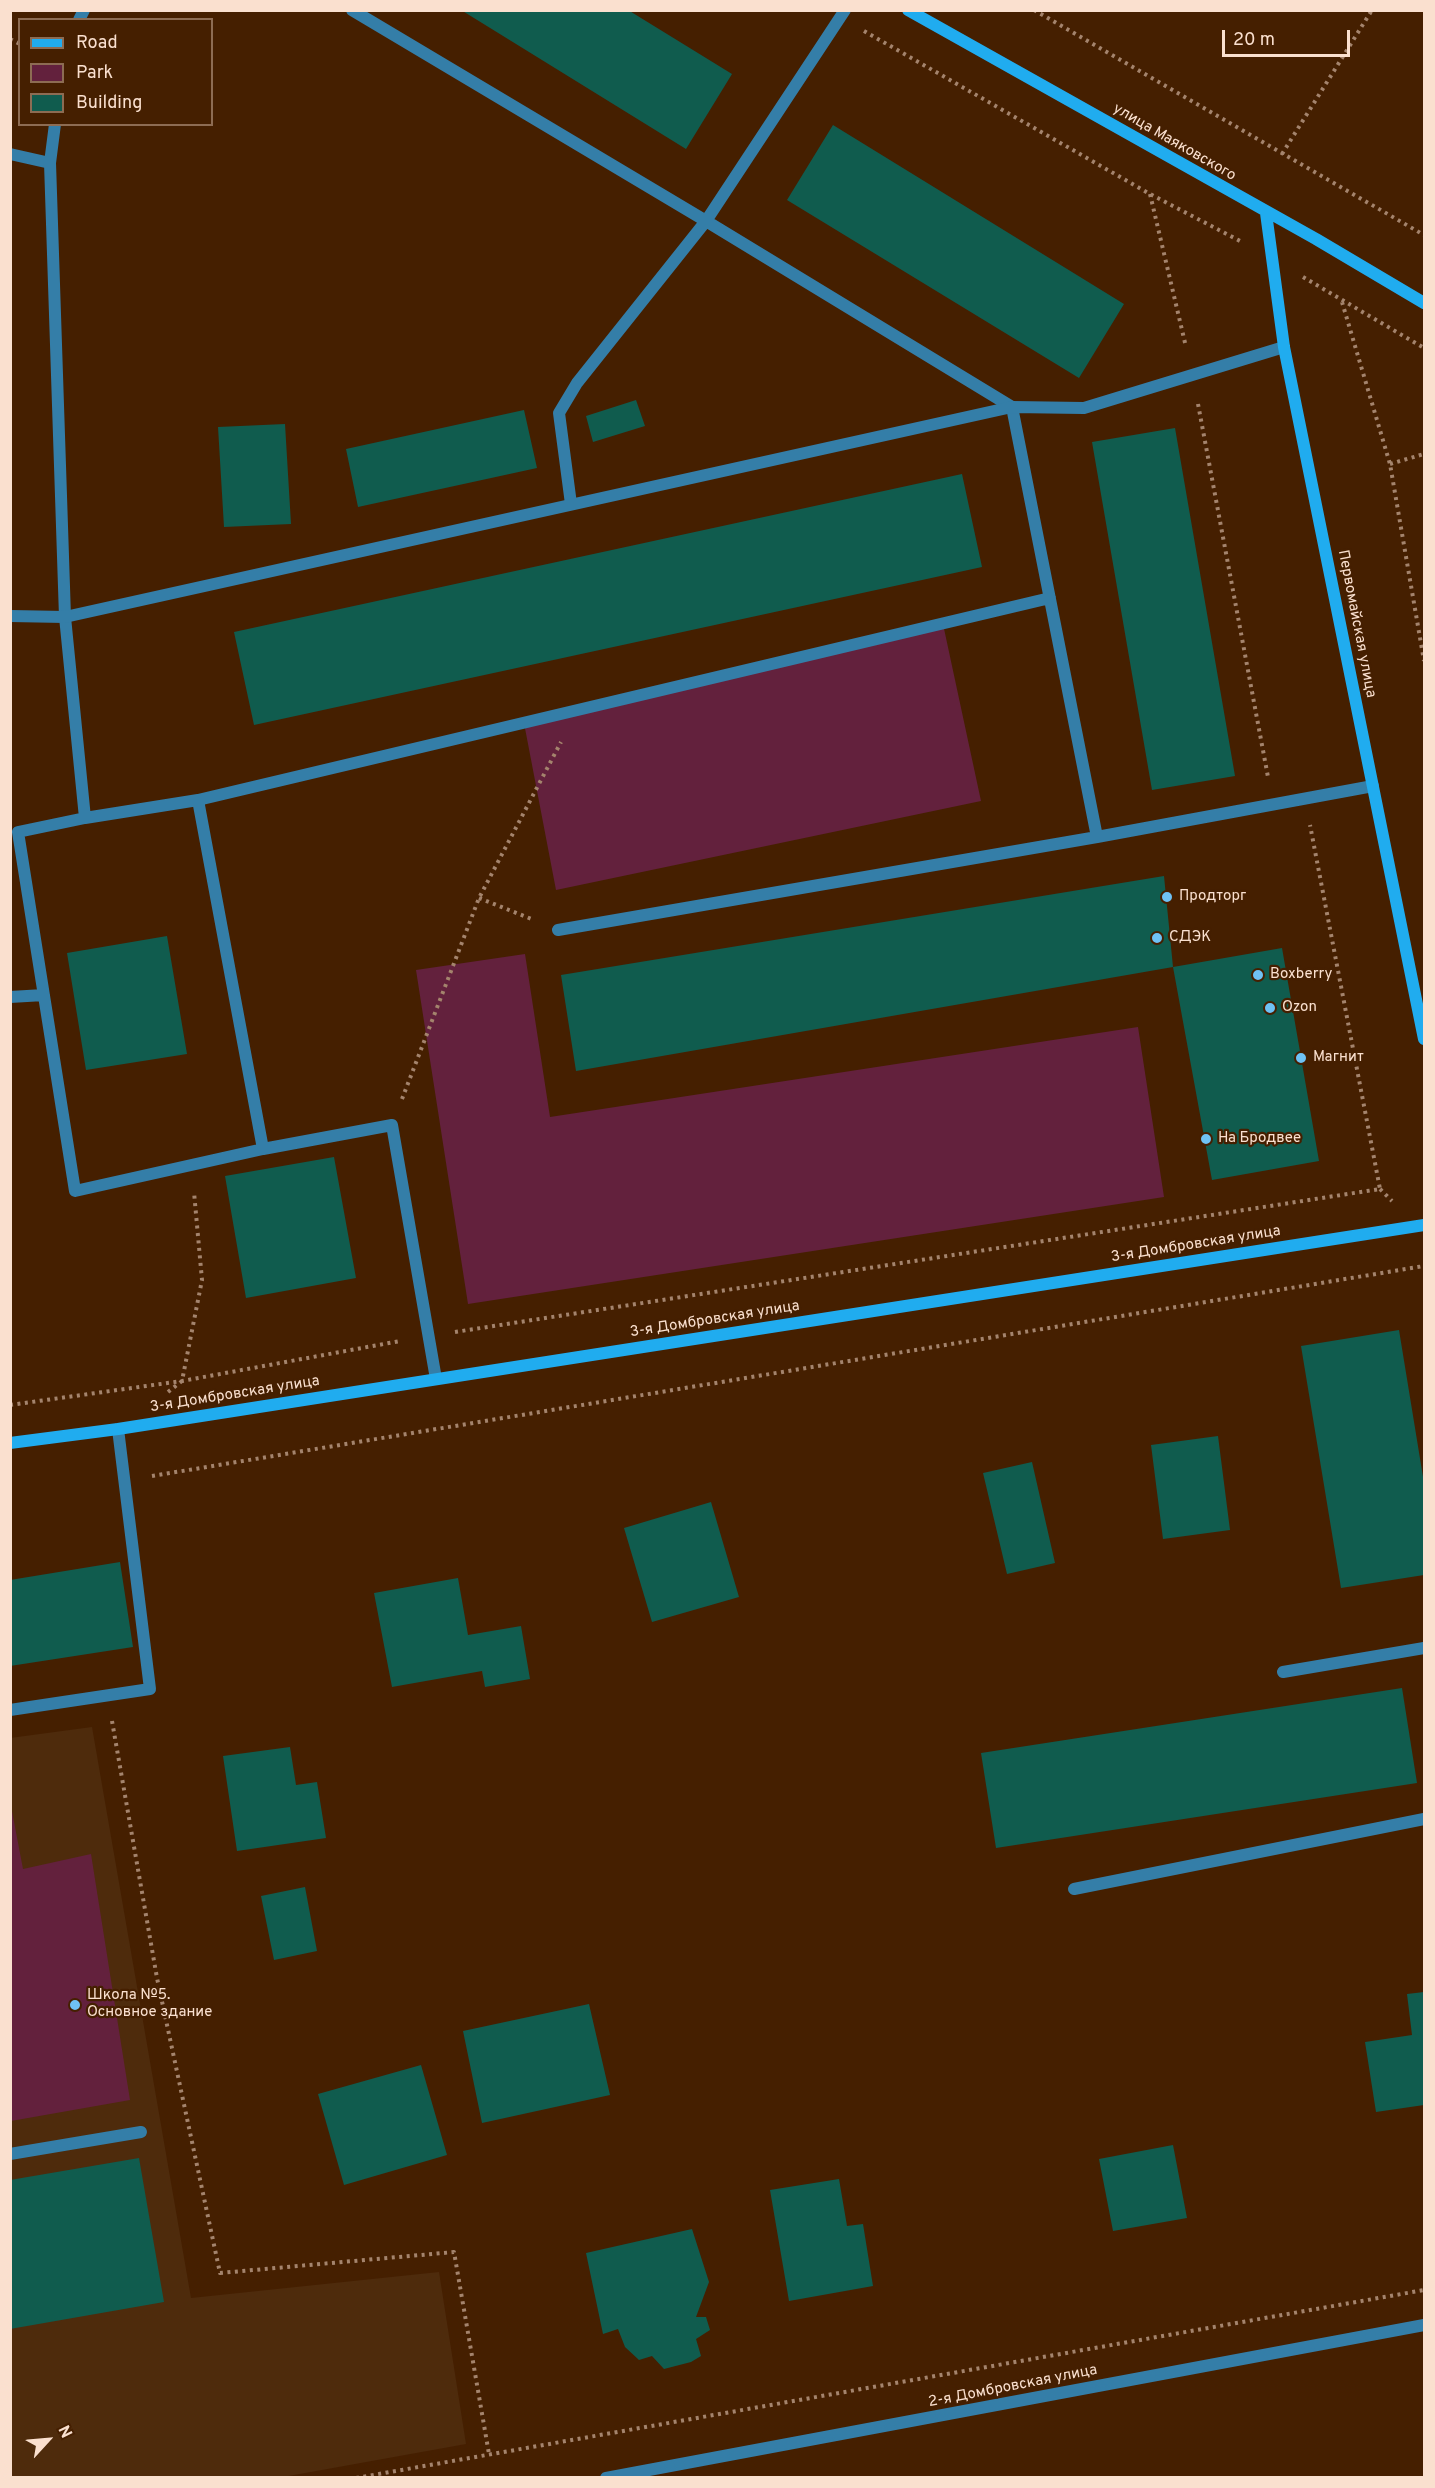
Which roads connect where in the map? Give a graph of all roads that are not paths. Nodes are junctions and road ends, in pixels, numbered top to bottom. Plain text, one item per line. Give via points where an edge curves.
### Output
1 (352, 10) edge
2 (908, 10) edge
3 (842, 14) edge
4 (55, 126) edge
5 (10, 154) edge
6 (50, 162) junction
7 (1266, 213) junction
8 (706, 221) junction
9 (1425, 303) edge
10 (1284, 347) junction
11 (1012, 407) junction
12 (571, 504) junction
13 (1050, 598) junction
14 (10, 616) edge
15 (65, 617) junction
16 (1373, 786) junction
17 (198, 800) junction
18 (85, 818) junction
19 (1097, 837) junction
20 (558, 930) road end
21 (44, 995) junction
22 (10, 996) edge
23 (1425, 1039) edge
24 (263, 1149) junction
25 (1425, 1225) edge
26 (436, 1379) junction
27 (118, 1429) junction
28 (10, 1443) edge
29 (1425, 1648) edge
30 (1283, 1672) dead end
31 (10, 1710) edge
32 (1425, 1819) edge
33 (1074, 1889) dead end
34 (141, 2132) dead end
35 (10, 2154) edge
36 (1425, 2325) edge
37 (606, 2478) edge

1 - 8 street
2 - 7 street, улица Маяковского
3 - 8 street
4 - 6 street
5 - 6 street
6 - 15 street
7 - 9 street, улица Маяковского
7 - 10 street, Первомайская улица
8 - 11 street
8 - 12 street via 578,383 559,413
10 - 11 street via 1084,408
10 - 16 street, Первомайская улица
11 - 12 street
11 - 13 street
12 - 15 street
13 - 17 street
13 - 19 street
14 - 15 street
15 - 18 street
16 - 19 street
16 - 23 street, Первомайская улица
17 - 18 street
17 - 24 street
18 - 21 street via 18,832
19 - 20 street
21 - 22 street
21 - 24 street via 75,1191
24 - 26 street via 392,1125
25 - 26 street, 3-я Домбровская улица
26 - 27 street, 3-я Домбровская улица
27 - 28 street, 3-я Домбровская улица
27 - 31 street via 150,1689
29 - 30 street
32 - 33 street
34 - 35 street
36 - 37 street, 2-я Домбровская улица

